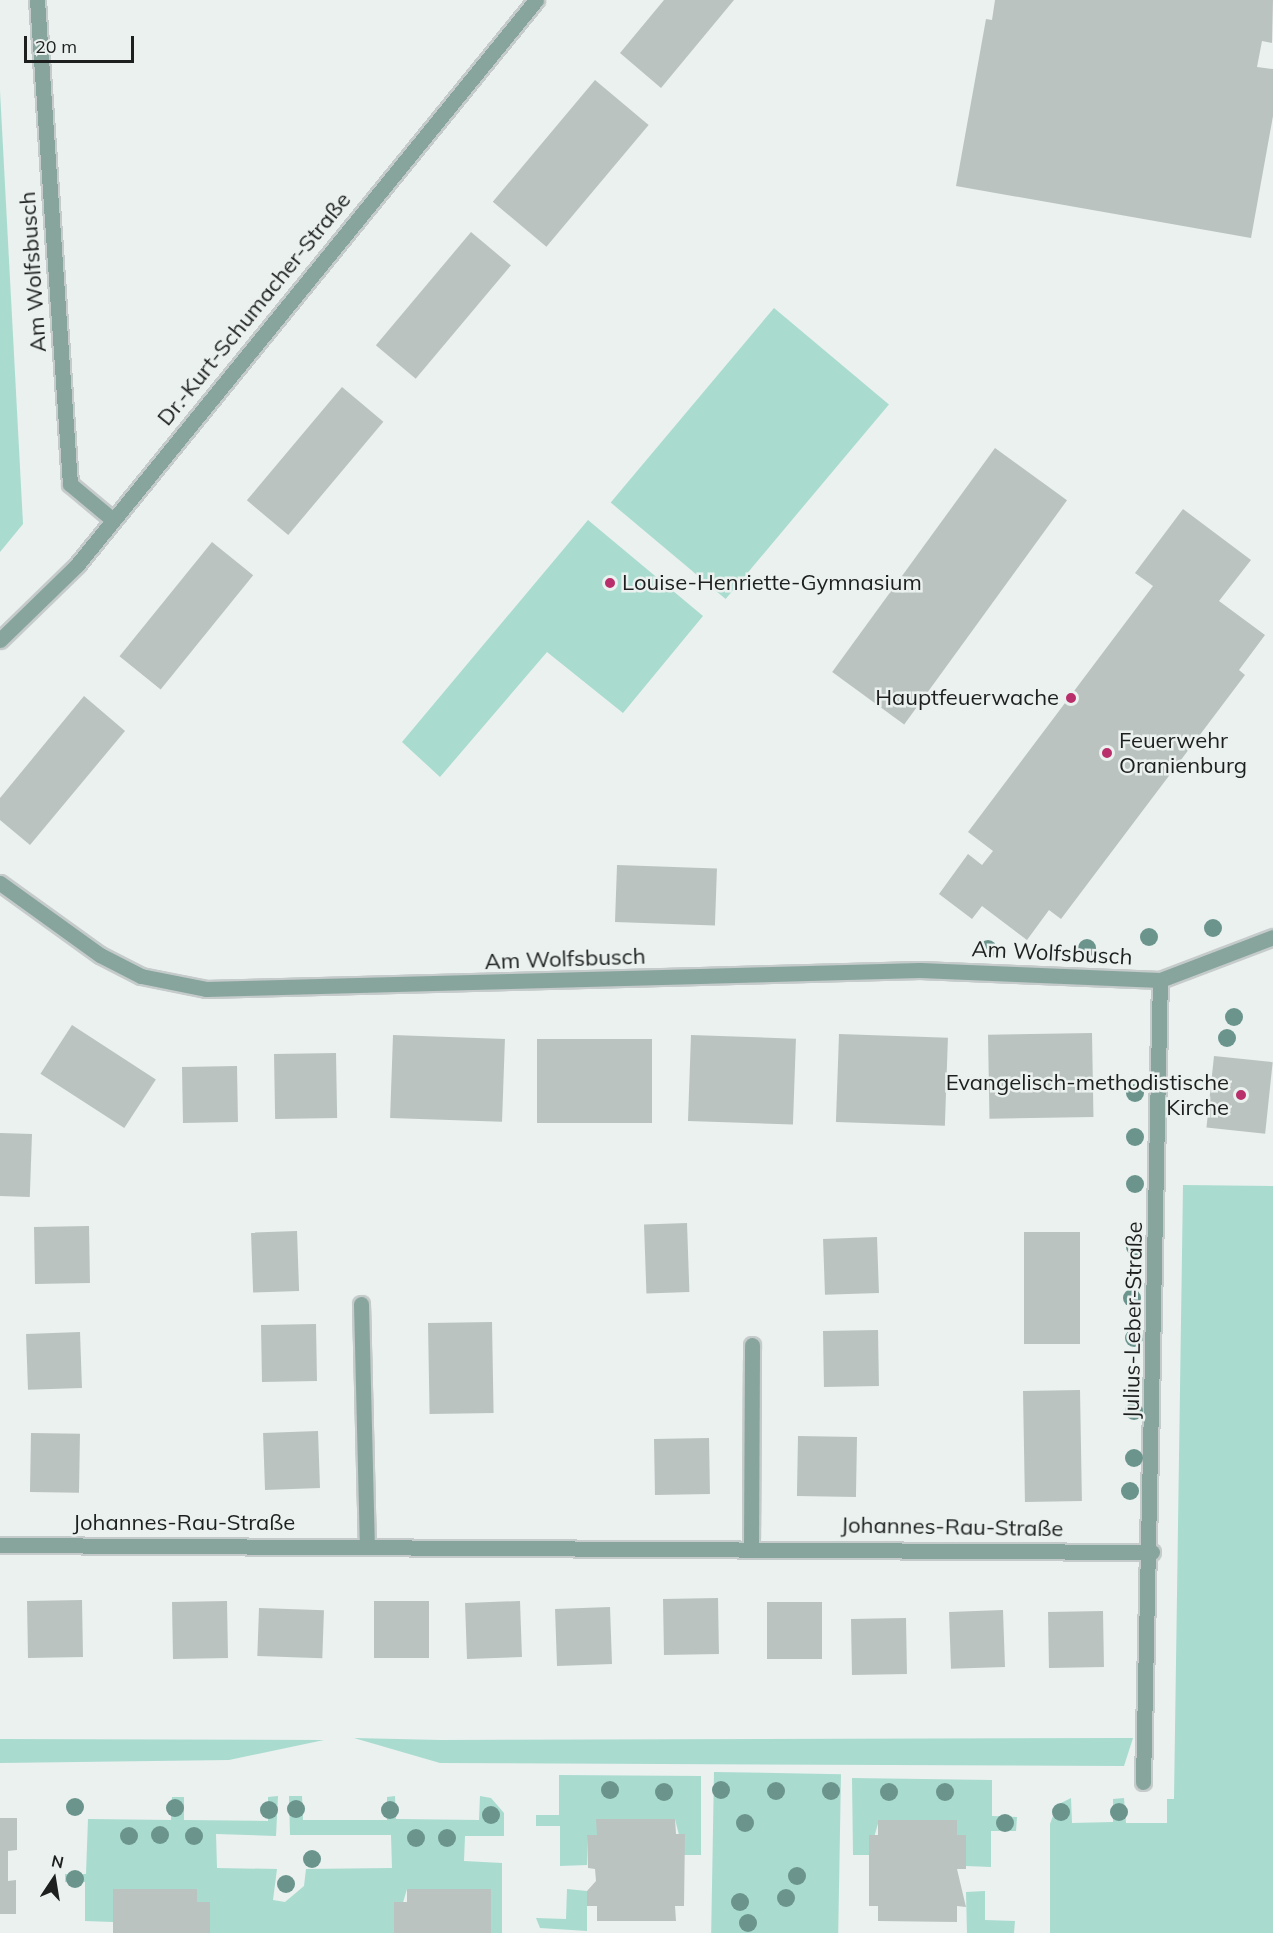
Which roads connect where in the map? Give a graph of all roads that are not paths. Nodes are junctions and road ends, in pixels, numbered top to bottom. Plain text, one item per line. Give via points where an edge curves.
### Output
1 (37, 0) edge
2 (536, 0) edge
3 (113, 520) junction
4 (0, 640) edge
5 (0, 883) edge
6 (1273, 937) edge
7 (1160, 980) junction
8 (361, 1304) dead end
9 (752, 1345) dead end
10 (0, 1545) edge
11 (367, 1546) junction
12 (751, 1546) junction
13 (1152, 1552) junction
14 (1143, 1782) dead end

1 - 3 street, Am Wolfsbusch via 70,484
2 - 3 street, Dr.-Kurt-Schumacher-Straße
3 - 4 street, Dr.-Kurt-Schumacher-Straße via 77,565
5 - 7 street, Am Wolfsbusch via 100,955 141,976 206,989 920,970
6 - 7 street
7 - 13 street, Julius-Leber-Straße
8 - 11 street
9 - 12 street
10 - 11 street, Johannes-Rau-Straße
11 - 12 street, Johannes-Rau-Straße
12 - 13 street, Johannes-Rau-Straße
13 - 14 street, Julius-Leber-Straße

